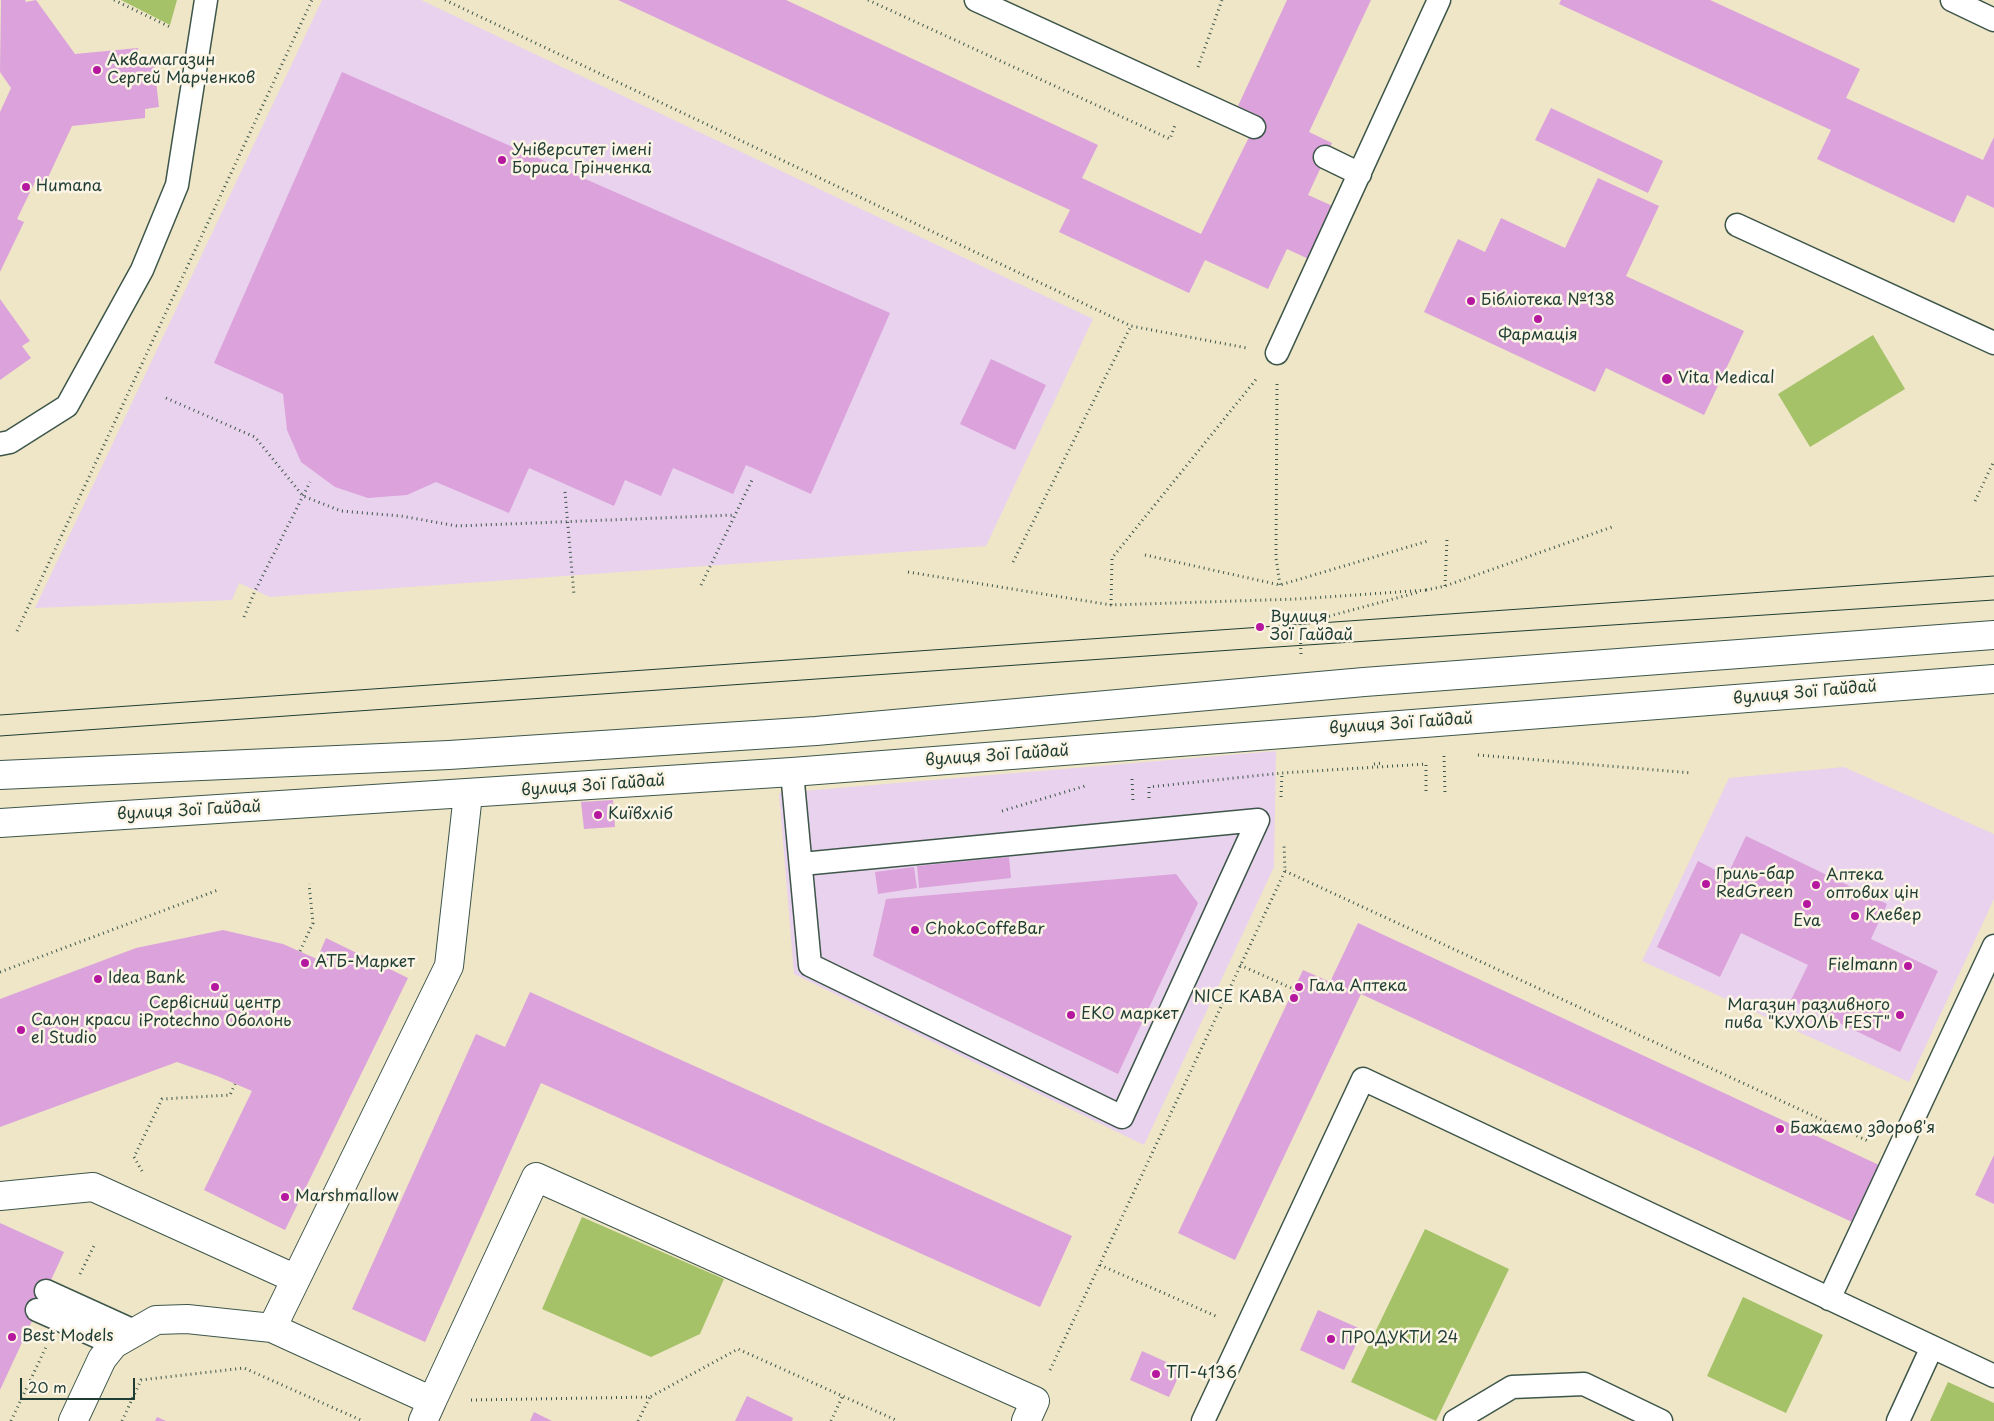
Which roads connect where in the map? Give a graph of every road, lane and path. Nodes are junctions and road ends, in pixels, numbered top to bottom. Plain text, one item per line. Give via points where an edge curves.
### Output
1 (114, 0) edge
2 (206, 0) edge
3 (312, 0) edge
4 (445, 0) edge
5 (868, 0) edge
6 (976, 0) edge
7 (1222, 0) edge
8 (1439, 0) edge
9 (1952, 0) edge
10 (1994, 20) edge
11 (200, 41) junction
12 (1187, 96) junction
13 (1254, 127) dead end
14 (1325, 157) dead end
15 (1360, 174) junction
16 (1737, 224) dead end
17 (1131, 326) junction
18 (1994, 343) edge
19 (1277, 354) junction
20 (166, 398) dead end
21 (0, 444) edge
22 (1994, 461) edge
23 (753, 478) dead end
24 (310, 482) dead end
25 (565, 492) dead end
26 (303, 496) junction
27 (1976, 501) dead end
28 (735, 515) junction
29 (568, 521) junction
30 (1612, 527) dead end
31 (1447, 540) dead end
32 (1428, 541) dead end
33 (1145, 555) dead end
34 (1013, 562) dead end
35 (908, 572) dead end
36 (1280, 584) junction
37 (701, 585) dead end
38 (1445, 586) junction
39 (1427, 590) junction
40 (574, 595) dead end
41 (1111, 605) junction
42 (244, 617) dead end
43 (17, 631) dead end
44 (1994, 635) edge
45 (1302, 662) dead end
46 (1994, 679) edge
47 (1436, 754) dead end
48 (1474, 755) dead end
49 (1400, 760) dead end
50 (1374, 764) dead end
51 (1132, 771) dead end
52 (792, 772) junction
53 (1282, 773) junction
54 (1692, 773) dead end
55 (0, 775) edge
56 (1086, 785) dead end
57 (1426, 791) dead end
58 (1445, 793) dead end
59 (468, 794) junction
60 (1282, 805) dead end
61 (1133, 806) dead end
62 (1149, 806) dead end
63 (992, 814) dead end
64 (0, 823) edge
65 (1284, 843) dead end
66 (802, 864) junction
67 (1285, 871) junction
68 (309, 884) dead end
69 (218, 890) dead end
70 (1994, 946) edge
71 (300, 952) dead end
72 (1240, 965) junction
73 (0, 972) edge
74 (1291, 988) dead end
75 (235, 1084) dead end
76 (1896, 1154) junction
77 (0, 1196) edge
78 (166, 1219) junction
79 (1100, 1265) junction
80 (296, 1279) junction
81 (1829, 1299) junction
82 (41, 1300) dead end
83 (272, 1328) junction
84 (1246, 1329) junction
85 (124, 1337) junction
86 (1932, 1347) junction
87 (1994, 1376) edge
88 (843, 1395) junction
89 (650, 1397) junction
90 (427, 1411) edge
91 (1030, 1411) edge
92 (73, 1421) edge
93 (122, 1421) edge
94 (363, 1421) edge
95 (638, 1421) edge
96 (831, 1421) edge
97 (898, 1421) edge
98 (1203, 1421) edge
99 (1455, 1421) edge
100 (1661, 1421) edge
101 (1898, 1421) edge

1 - 11 path
2 - 11 lane
3 - 43 path
4 - 17 path
5 - 12 path via 1170,139
6 - 12 lane
7 - 12 path
8 - 15 lane
9 - 10 lane
11 - 21 lane via 177,184 142,270 67,406 10,442
12 - 13 lane
14 - 15 lane
15 - 19 lane
16 - 18 lane
17 - 19 path
17 - 34 path
19 - 36 path via 1276,558
19 - 41 path via 1112,558
20 - 26 path via 255,437
22 - 27 path
23 - 28 path
24 - 26 path
25 - 29 path
26 - 29 path via 340,511 401,516 457,526
26 - 42 path
28 - 29 path
28 - 37 path
29 - 40 path
30 - 38 path
31 - 38 path
32 - 36 path
33 - 36 path
35 - 41 path
38 - 39 path
39 - 41 path via 1297,599
39 - 45 path via 1300,624
44 - 55 main road via 1364,682 816,731 450,755
46 - 52 main road, вулиця Зої Гайдай
47 - 58 path via 1444,753
48 - 54 path
49 - 50 path
51 - 61 path
52 - 59 main road, вулиця Зої Гайдай
52 - 66 lane
53 - 57 path via 1426,764
53 - 60 path
53 - 62 path via 1149,787
56 - 63 path
59 - 64 main road, вулиця Зої Гайдай
59 - 80 main road via 449,966
65 - 67 path
66 - 66 lane via 810,965 1122,1117 1258,820
67 - 72 path
67 - 76 path
68 - 71 path via 314,923
69 - 73 path
70 - 76 lane
72 - 74 path
72 - 79 path
75 - 78 path via 230,1095 162,1099 134,1157
76 - 81 lane
77 - 78 main road via 93,1187
78 - 80 main road
79 - 84 path
79 - 91 path
80 - 83 main road
81 - 84 lane via 1363,1079
81 - 86 lane
82 - 85 lane
83 - 85 main road via 187,1319 156,1320
83 - 90 main road
84 - 98 lane
85 - 92 main road via 102,1359
86 - 87 lane
86 - 101 lane
88 - 89 path via 738,1349
88 - 96 path
88 - 97 path
89 - 90 path
89 - 95 path
90 - 91 main road via 536,1177
93 - 94 path via 141,1380 244,1368
99 - 100 lane via 1512,1387 1584,1384

